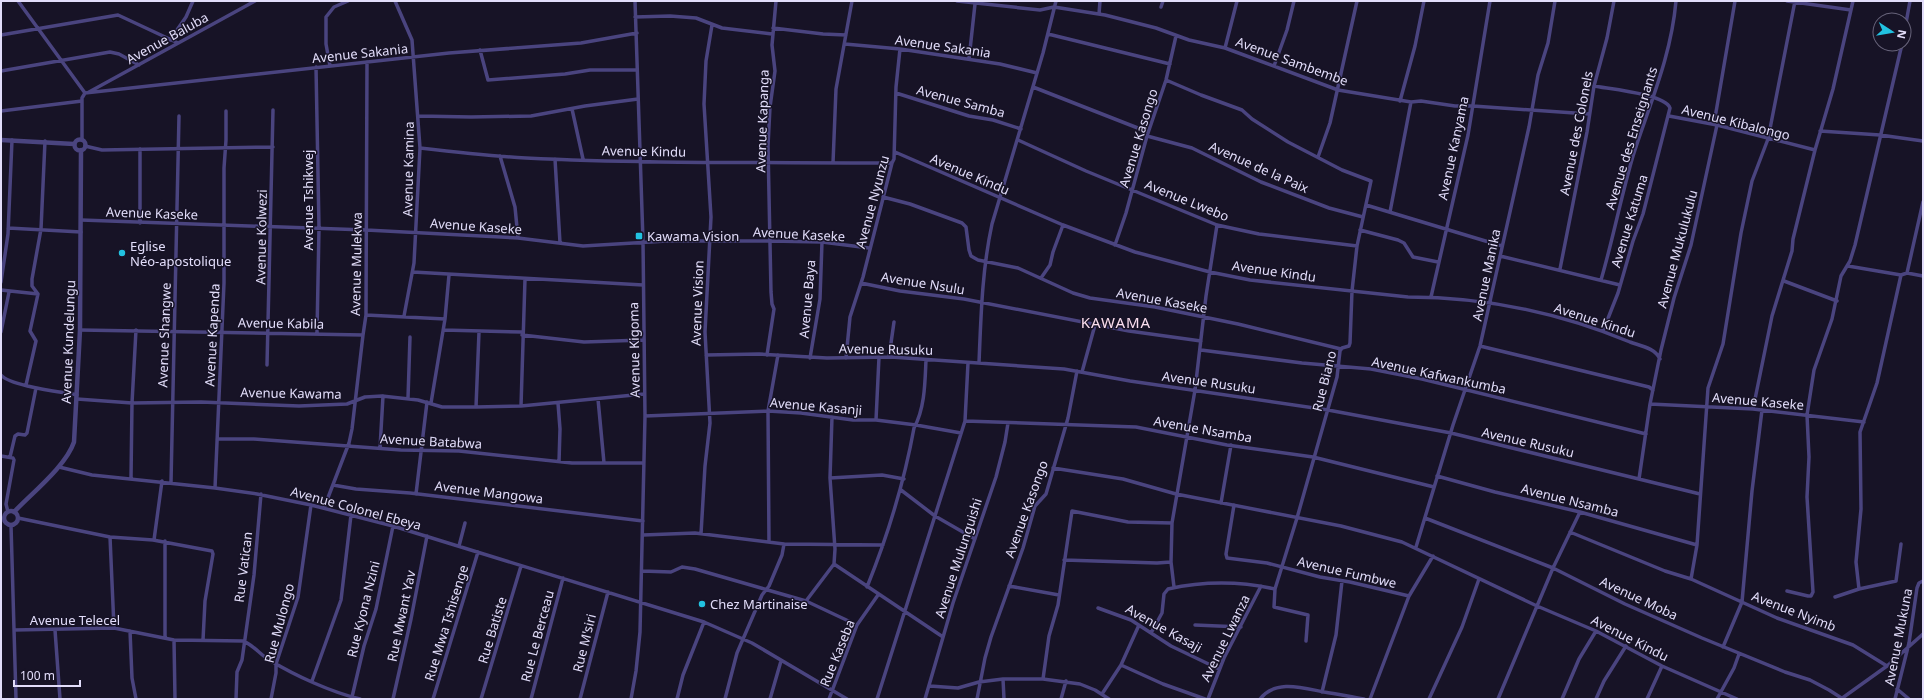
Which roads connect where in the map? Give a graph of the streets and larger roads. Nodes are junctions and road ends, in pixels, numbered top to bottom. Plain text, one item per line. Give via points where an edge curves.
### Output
1 (18, 1) edge
2 (188, 1) edge
3 (255, 1) edge
4 (348, 1) edge
5 (395, 1) edge
6 (635, 1) edge
7 (776, 1) edge
8 (852, 1) edge
9 (957, 1) edge
10 (1056, 1) edge
11 (1100, 1) edge
12 (1163, 1) edge
13 (1237, 1) edge
14 (1294, 1) edge
15 (1357, 1) edge
16 (1424, 1) edge
17 (1490, 1) edge
18 (1555, 1) edge
19 (1614, 1) edge
20 (1676, 1) edge
21 (1735, 1) edge
22 (1787, 1) edge
23 (1853, 1) edge
24 (1910, 1) edge
25 (193, 2) edge
26 (1795, 2) edge
27 (975, 4) junction
28 (1054, 7) junction
29 (1161, 7) dead end
30 (1851, 10) junction
31 (1908, 12) edge
32 (1099, 14) junction
33 (635, 17) junction
34 (712, 25) junction
35 (773, 28) junction
36 (38, 29) junction
37 (637, 33) junction
38 (772, 34) junction
39 (1048, 34) junction
40 (1, 35) edge
41 (846, 35) junction
42 (1176, 36) junction
43 (170, 40) junction
44 (178, 43) junction
45 (845, 44) junction
46 (1225, 48) junction
47 (900, 49) junction
48 (480, 50) junction
49 (1900, 52) edge
50 (414, 57) junction
51 (969, 59) junction
52 (61, 61) junction
53 (367, 62) junction
54 (1170, 64) junction
55 (139, 65) junction
56 (330, 66) junction
57 (1274, 66) junction
58 (316, 67) junction
59 (638, 70) junction
60 (1, 71) edge
61 (1037, 72) junction
62 (1166, 80) junction
63 (1033, 86) junction
64 (1594, 86) junction
65 (1338, 90) junction
66 (87, 92) junction
67 (896, 93) junction
68 (1653, 98) junction
69 (638, 99) junction
70 (82, 101) junction
71 (1400, 101) junction
72 (1411, 102) junction
73 (1473, 106) junction
74 (572, 108) junction
75 (273, 110) dead end
76 (1532, 110) junction
77 (1, 111) edge
78 (226, 111) dead end
79 (1588, 114) junction
80 (179, 116) dead end
81 (419, 116) junction
82 (1669, 116) junction
83 (1717, 125) junction
84 (1021, 129) junction
85 (1820, 131) junction
86 (1148, 134) junction
87 (1880, 135) junction
88 (1, 140) edge
89 (12, 140) junction
90 (82, 140) junction
91 (1018, 140) junction
92 (1768, 140) junction
93 (45, 141) junction
94 (1923, 141) edge
95 (74, 144) junction
96 (179, 147) junction
97 (225, 147) junction
98 (273, 147) junction
99 (83, 148) junction
100 (420, 148) junction
101 (140, 149) junction
102 (1815, 150) junction
103 (895, 152) junction
104 (500, 156) junction
105 (1318, 157) junction
106 (555, 159) junction
107 (583, 159) junction
108 (640, 162) junction
109 (707, 162) junction
110 (770, 162) junction
111 (833, 163) junction
112 (892, 164) junction
113 (1132, 189) junction
114 (883, 197) junction
115 (1000, 198) junction
116 (1923, 202) edge
117 (1366, 205) junction
118 (1390, 212) junction
119 (1363, 217) junction
120 (81, 220) junction
121 (140, 223) junction
122 (177, 224) junction
123 (224, 225) junction
124 (1063, 225) junction
125 (1216, 225) junction
126 (272, 226) junction
127 (8, 228) junction
128 (319, 228) junction
129 (41, 229) junction
130 (1445, 229) junction
131 (366, 230) junction
132 (1360, 230) junction
133 (81, 232) junction
134 (416, 232) junction
135 (518, 238) junction
136 (770, 241) junction
137 (643, 242) junction
138 (710, 242) junction
139 (822, 242) junction
140 (560, 244) junction
141 (1115, 245) junction
142 (1357, 246) junction
143 (1502, 246) junction
144 (869, 248) junction
145 (1500, 256) junction
146 (984, 260) junction
147 (1438, 262) junction
148 (1848, 266) junction
149 (1560, 269) junction
150 (413, 272) junction
151 (1210, 272) junction
152 (1907, 273) junction
153 (449, 275) junction
154 (1901, 275) junction
155 (1923, 276) edge
156 (1041, 278) junction
157 (525, 279) junction
158 (1601, 280) junction
159 (1784, 281) junction
160 (1, 282) edge
161 (861, 283) junction
162 (643, 285) junction
163 (1620, 285) junction
164 (1, 290) edge
165 (1352, 291) junction
166 (9, 292) junction
167 (38, 294) junction
168 (1431, 297) junction
169 (1837, 301) junction
170 (981, 303) junction
171 (1489, 303) junction
172 (366, 315) junction
173 (404, 316) junction
174 (1204, 318) junction
175 (445, 319) junction
176 (894, 322) dead end
177 (1095, 325) junction
178 (80, 330) junction
179 (136, 330) junction
180 (443, 330) junction
181 (174, 331) junction
182 (1603, 331) junction
183 (1, 332) edge
184 (222, 332) junction
185 (479, 332) junction
186 (268, 333) junction
187 (317, 333) junction
188 (522, 333) junction
189 (362, 334) junction
190 (410, 337) dead end
191 (644, 340) junction
192 (1202, 342) junction
193 (1480, 346) junction
194 (1341, 349) junction
195 (1200, 350) junction
196 (767, 354) junction
197 (706, 355) junction
198 (778, 355) junction
199 (879, 357) junction
200 (889, 357) junction
201 (810, 358) junction
202 (846, 358) junction
203 (1660, 359) junction
204 (926, 360) junction
205 (968, 363) junction
206 (979, 363) junction
207 (267, 365) dead end
208 (1338, 366) junction
209 (1077, 371) junction
210 (1082, 372) junction
211 (1, 375) edge
212 (26, 385) junction
213 (36, 388) junction
214 (1196, 390) junction
215 (1465, 390) junction
216 (1653, 390) junction
217 (644, 394) junction
218 (384, 396) junction
219 (77, 397) junction
220 (408, 398) junction
221 (598, 399) junction
222 (355, 401) junction
223 (219, 402) junction
224 (429, 402) junction
225 (132, 403) junction
226 (172, 403) junction
227 (558, 403) junction
228 (1650, 404) junction
229 (521, 406) junction
230 (1705, 406) junction
231 (476, 407) junction
232 (1753, 409) junction
233 (1328, 410) junction
234 (1762, 410) junction
235 (768, 411) junction
236 (710, 413) junction
237 (1807, 415) junction
238 (645, 416) junction
239 (832, 417) junction
240 (876, 420) junction
241 (965, 421) junction
242 (1864, 422) junction
243 (1008, 423) junction
244 (916, 424) junction
245 (1066, 424) junction
246 (961, 433) junction
247 (1450, 433) junction
248 (1646, 434) junction
249 (1188, 437) junction
250 (217, 439) junction
251 (348, 445) junction
252 (1231, 445) junction
253 (380, 448) junction
254 (420, 450) junction
255 (1, 456) edge
256 (10, 457) junction
257 (1313, 457) junction
258 (559, 462) junction
259 (604, 463) junction
260 (644, 463) junction
261 (59, 467) junction
262 (1053, 468) junction
263 (1437, 476) junction
264 (131, 478) junction
265 (830, 478) junction
266 (904, 478) junction
267 (1639, 479) junction
268 (162, 481) junction
269 (171, 482) junction
270 (333, 485) junction
271 (1434, 487) junction
272 (215, 488) junction
273 (901, 490) junction
274 (261, 494) junction
275 (416, 494) junction
276 (1176, 494) junction
277 (1700, 494) junction
278 (1221, 503) junction
279 (311, 505) junction
280 (1234, 505) junction
281 (324, 508) junction
282 (14, 512) junction
283 (1580, 512) junction
284 (5, 514) edge
285 (351, 515) junction
286 (935, 516) junction
287 (18, 518) junction
288 (1297, 518) junction
289 (1425, 518) junction
290 (643, 521) junction
291 (465, 523) dead end
292 (1172, 523) junction
293 (11, 525) junction
294 (393, 526) junction
295 (1570, 532) junction
296 (701, 534) junction
297 (643, 535) junction
298 (427, 536) junction
299 (110, 537) junction
300 (975, 539) junction
301 (154, 540) junction
302 (165, 542) junction
303 (769, 542) junction
304 (784, 544) junction
305 (1697, 544) junction
306 (1901, 544) dead end
307 (835, 545) junction
308 (883, 545) junction
309 (459, 546) junction
310 (1416, 547) junction
311 (478, 552) junction
312 (1432, 556) junction
313 (1064, 560) junction
314 (1171, 562) junction
315 (834, 564) junction
316 (521, 566) junction
317 (1282, 567) junction
318 (1553, 568) junction
319 (642, 571) junction
320 (563, 578) junction
321 (1479, 579) junction
322 (1691, 579) junction
323 (1342, 581) junction
324 (1923, 582) edge
325 (1009, 586) junction
326 (1261, 586) junction
327 (867, 587) junction
328 (1174, 587) junction
329 (1275, 589) junction
330 (1859, 589) junction
331 (767, 590) junction
332 (1786, 591) dead end
333 (608, 592) junction
334 (878, 595) junction
335 (1059, 595) junction
336 (1408, 596) junction
337 (1835, 597) dead end
338 (806, 601) junction
339 (641, 602) junction
340 (1742, 602) junction
341 (1537, 606) junction
342 (1098, 608) dead end
343 (905, 613) junction
344 (704, 622) junction
345 (857, 625) junction
346 (1139, 625) junction
347 (1195, 625) dead end
348 (1240, 627) junction
349 (114, 628) junction
350 (14, 630) junction
351 (55, 630) junction
352 (130, 631) junction
353 (1596, 631) junction
354 (1152, 633) junction
355 (1923, 634) edge
356 (943, 637) junction
357 (165, 638) junction
358 (744, 639) junction
359 (1919, 639) junction
360 (174, 640) junction
361 (203, 640) junction
362 (243, 641) junction
363 (1306, 641) dead end
364 (1923, 642) edge
365 (1626, 646) junction
366 (1723, 647) junction
367 (1907, 649) junction
368 (1739, 654) junction
369 (781, 661) junction
370 (276, 664) junction
371 (1121, 665) junction
372 (1662, 666) junction
373 (1887, 666) junction
374 (1219, 669) junction
375 (1003, 679) junction
376 (1043, 679) junction
377 (312, 681) junction
378 (1066, 681) junction
379 (979, 682) junction
380 (930, 686) junction
381 (1897, 689) junction
382 (832, 690) junction
383 (1322, 692) junction
384 (1720, 692) junction
385 (1102, 694) junction
386 (352, 697) junction
387 (16, 699) edge
388 (60, 699) edge
389 (136, 699) edge
390 (175, 699) edge
391 (236, 699) edge
392 (271, 699) edge
393 (360, 699) edge
394 (393, 699) edge
395 (433, 699) edge
396 (481, 699) edge
397 (531, 699) edge
398 (580, 699) edge
399 (631, 699) edge
400 (676, 699) edge
401 (725, 699) edge
402 (770, 699) edge
403 (829, 699) edge
404 (847, 699) edge
405 (877, 699) edge
406 (925, 699) edge
407 (977, 699) edge
408 (1004, 699) edge
409 (1061, 699) edge
410 (1109, 699) edge
411 (1207, 699) edge
412 (1260, 699) edge
413 (1364, 699) edge
414 (1370, 699) edge
415 (1429, 699) edge
416 (1498, 699) edge
417 (1562, 699) edge
418 (1596, 699) edge
419 (1647, 699) edge
420 (1717, 699) edge
421 (1737, 699) edge
422 (1842, 699) edge
423 (1895, 699) edge
424 (1909, 699) edge

1 - 36 street
2 - 25 street
3 - 44 street, Avenue Baluba
4 - 56 street via 334,7 326,17 326,44
5 - 50 street, Avenue Kamina via 410,34
6 - 33 street, Avenue Kigoma
7 - 35 street, Avenue Kapanga
8 - 41 street
9 - 27 street
10 - 28 street
11 - 32 street
12 - 29 street
13 - 46 street
14 - 57 street
15 - 65 street
16 - 71 street
17 - 73 street, Avenue Kanyama
18 - 76 street, Avenue Manika
19 - 64 street, Avenue des Colonels
20 - 68 street, Avenue des Enseignants via 1674,25 1660,82
21 - 83 street, Avenue Mukulukulu via 1715,118
22 - 26 street
23 - 30 street
24 - 31 street
25 - 43 street
26 - 30 street
26 - 92 street
27 - 28 street via 1040,10
27 - 51 street
28 - 32 street
28 - 39 street
30 - 85 street via 1833,89
32 - 42 street via 1156,28
33 - 34 street via 686,17
33 - 37 street, Avenue Kigoma
34 - 38 street
34 - 109 street, Avenue Vision via 706,61 704,104
35 - 38 street, Avenue Kapanga
35 - 41 street
36 - 40 street
36 - 43 street via 118,15
36 - 52 street
37 - 48 street, Avenue Sakania via 581,43
37 - 59 street, Avenue Kigoma
38 - 110 street, Avenue Kapanga via 775,71 769,126
39 - 54 street
39 - 61 street
41 - 45 street
42 - 46 street
42 - 54 street, Avenue Kasongo
43 - 44 street
44 - 55 street, Avenue Baluba
45 - 47 street, Avenue Sakania
45 - 111 street via 836,89
46 - 57 street, Avenue Sambembe
47 - 51 street, Avenue Sakania
47 - 67 street, Avenue Nyunzu
48 - 50 street, Avenue Sakania
48 - 59 street via 488,80 590,70
49 - 87 street
50 - 53 street, Avenue Sakania
50 - 81 street, Avenue Kamina
51 - 61 street, Avenue Sakania
52 - 55 street via 113,52
52 - 60 street
52 - 66 street
53 - 56 street, Avenue Sakania
53 - 131 street, Avenue Mulekwa
54 - 62 street, Avenue Kasongo
55 - 66 street, Avenue Baluba
56 - 58 street, Avenue Sakania
57 - 65 street, Avenue Sambembe
58 - 66 street, Avenue Sakania
58 - 128 street, Avenue Tshikwej
59 - 69 street, Avenue Kigoma
61 - 63 street
62 - 86 street, Avenue Kasongo
62 - 105 street via 1201,96 1242,110 1252,119
63 - 84 street
63 - 86 street
64 - 68 street, Avenue Kibalongo
64 - 79 street, Avenue des Colonels
65 - 71 street, Avenue Sambembe
65 - 105 street
66 - 70 street
67 - 84 street, Avenue Samba
67 - 103 street, Avenue Nyunzu
68 - 82 street, Avenue Kibalongo via 1668,105
68 - 158 street, Avenue des Enseignants via 1631,165
69 - 74 street
69 - 108 street, Avenue Kigoma
70 - 77 street
70 - 90 street
71 - 72 street, Avenue Sambembe
72 - 73 street, Avenue Sambembe
72 - 118 street
73 - 76 street, Avenue Sambembe
73 - 130 street, Avenue Kanyama via 1460,173
74 - 81 street via 531,116
74 - 107 street
75 - 98 street, Avenue Kolwezi
76 - 79 street, Avenue Sambembe
76 - 143 street, Avenue Manika
78 - 97 street, Avenue Kapenda
79 - 149 street, Avenue des Colonels via 1587,132
80 - 96 street, Avenue Shangwe
81 - 100 street, Avenue Kamina
82 - 83 street, Avenue Kibalongo
82 - 163 street, Avenue Katuma via 1645,208
83 - 92 street, Avenue Kibalongo
83 - 203 street, Avenue Mukulukulu via 1691,245 1674,298
84 - 91 street
85 - 87 street
85 - 102 street
86 - 113 street, Avenue Kasongo
86 - 119 street, Avenue de la Paix via 1192,148 1261,182 1329,208
87 - 94 street
87 - 148 street via 1855,246
88 - 89 street
89 - 93 street
89 - 127 street
90 - 95 street via 76,140
90 - 99 street via 85,143
91 - 113 street, Avenue Lwebo
91 - 115 street
92 - 102 street, Avenue Kibalongo
92 - 230 street via 1752,181 1734,265 1723,344 1710,381
93 - 95 street
93 - 129 street
95 - 99 street via 76,148
96 - 97 street
96 - 101 street
96 - 122 street, Avenue Shangwe
97 - 98 street
97 - 123 street, Avenue Kapenda
98 - 126 street, Avenue Kolwezi
99 - 101 street
99 - 120 street, Avenue Kundelungu
100 - 104 street, Avenue Kindu
100 - 134 street, Avenue Kamina
101 - 121 street
102 - 159 street
103 - 112 street, Avenue Nyunzu
103 - 115 street, Avenue Kindu
104 - 106 street, Avenue Kindu
104 - 135 street via 515,207
105 - 117 street, Rue Biano via 1342,170 1369,179 1371,183
106 - 107 street, Avenue Kindu
106 - 140 street
107 - 108 street, Avenue Kindu
108 - 109 street, Avenue Kindu
108 - 137 street, Avenue Kigoma
109 - 110 street, Avenue Kindu
109 - 138 street, Avenue Vision
110 - 111 street, Avenue Kindu
110 - 136 street, Avenue Kapanga
111 - 112 street, Avenue Kindu
112 - 114 street, Avenue Nyunzu
113 - 125 street, Avenue Lwebo
113 - 141 street, Avenue Kasongo
114 - 144 street, Avenue Nyunzu
114 - 146 street, Avenue Kaseke via 962,223 966,227 966,241 971,256
115 - 124 street, Avenue Kindu
115 - 146 street
116 - 152 street
117 - 118 street
117 - 119 street, Rue Biano
118 - 130 street
119 - 132 street, Rue Biano
120 - 121 street, Avenue Kaseke
120 - 133 street, Avenue Kundelungu
121 - 122 street, Avenue Kaseke
122 - 123 street, Avenue Kaseke
122 - 181 street, Avenue Shangwe
123 - 126 street, Avenue Kaseke
123 - 184 street, Avenue Kapenda
124 - 141 street, Avenue Kindu
124 - 156 street via 1052,252 1050,265
125 - 142 street, Avenue Lwebo via 1259,234
125 - 151 street
126 - 128 street, Avenue Kaseke
126 - 186 street, Avenue Kolwezi
127 - 129 street
127 - 160 street
128 - 131 street, Avenue Kaseke
128 - 187 street, Avenue Tshikwej
129 - 133 street
129 - 167 street via 32,279 33,288
130 - 143 street
130 - 147 street, Avenue Kanyama
131 - 134 street, Avenue Kaseke
131 - 172 street, Avenue Mulekwa
132 - 142 street, Rue Biano
132 - 147 street via 1402,241 1413,257
133 - 178 street, Avenue Kundelungu
134 - 135 street, Avenue Kaseke
134 - 150 street, Avenue Kamina
135 - 140 street, Avenue Kaseke
136 - 138 street, Avenue Kaseke
136 - 139 street, Avenue Kaseke
136 - 196 street, Avenue Kapanga via 771,298 774,309
137 - 138 street, Avenue Kaseke
137 - 140 street, Avenue Kaseke via 590,246
137 - 162 street, Avenue Kigoma
138 - 197 street, Avenue Vision
139 - 144 street, Avenue Kaseke
139 - 201 street, Avenue Baya via 820,299
141 - 151 street, Avenue Kindu
142 - 165 street, Rue Biano
143 - 145 street, Avenue Manika
144 - 161 street, Avenue Nyunzu
145 - 149 street
145 - 171 street, Avenue Manika
146 - 156 street, Avenue Kaseke via 1018,268
146 - 170 street
147 - 168 street, Avenue Kanyama
148 - 154 street
148 - 169 street via 1841,276
149 - 158 street
150 - 153 street
150 - 173 street, Avenue Kamina
151 - 165 street, Avenue Kindu via 1250,280
151 - 174 street
152 - 154 street
152 - 155 street
153 - 157 street
153 - 175 street
154 - 242 street via 1877,383
156 - 174 street, Avenue Kaseke via 1090,298 1155,307
157 - 162 street
157 - 188 street
158 - 163 street
159 - 169 street
159 - 232 street via 1770,326
161 - 170 street, Avenue Nsulu
161 - 202 street, Avenue Nyunzu via 848,325
162 - 191 street, Avenue Kigoma
163 - 182 street, Avenue Katuma
164 - 166 street
165 - 168 street, Avenue Kindu
165 - 194 street, Rue Biano via 1350,343
166 - 167 street
166 - 183 street
167 - 212 street via 30,331 36,341
168 - 171 street, Avenue Kindu
169 - 237 street via 1812,378
170 - 177 street
170 - 206 street
171 - 182 street, Avenue Kindu via 1525,309
171 - 193 street, Avenue Manika
172 - 173 street
172 - 189 street, Avenue Mulekwa
173 - 175 street
174 - 192 street
174 - 194 street, Avenue Kaseke
175 - 180 street
176 - 200 street
177 - 192 street
177 - 210 street
178 - 179 street, Avenue Kabila
178 - 219 street, Avenue Kundelungu
179 - 181 street, Avenue Kabila
179 - 225 street
180 - 185 street
180 - 224 street
181 - 184 street, Avenue Kabila
181 - 226 street, Avenue Shangwe
182 - 203 street, Avenue Kindu via 1655,351
184 - 186 street, Avenue Kabila
184 - 223 street, Avenue Kapenda
185 - 188 street
185 - 231 street
186 - 187 street, Avenue Kabila
186 - 207 street, Avenue Kolwezi
187 - 189 street, Avenue Kabila
188 - 191 street via 577,342
188 - 229 street
189 - 222 street, Avenue Mulekwa
190 - 220 street
191 - 217 street, Avenue Kigoma
192 - 195 street
193 - 215 street, Avenue Manika
193 - 216 street
194 - 208 street, Rue Biano
195 - 208 street, Avenue Kafwankumba
195 - 214 street
196 - 197 street, Avenue Rusuku
196 - 198 street, Avenue Rusuku
197 - 236 street, Avenue Vision
198 - 201 street, Avenue Rusuku
198 - 235 street
199 - 200 street, Avenue Rusuku
199 - 202 street, Avenue Rusuku
199 - 240 street
200 - 204 street, Avenue Rusuku
201 - 202 street, Avenue Rusuku
203 - 216 street, Avenue Mukulukulu
204 - 205 street, Avenue Rusuku
204 - 244 street via 924,389
205 - 206 street, Avenue Rusuku
205 - 241 street
206 - 209 street, Avenue Rusuku
208 - 215 street, Avenue Kafwankumba via 1422,379
208 - 233 street, Rue Biano
209 - 210 street, Avenue Rusuku
209 - 245 street, Avenue Kasongo
210 - 214 street, Avenue Rusuku
211 - 212 street, Avenue Kawama via 8,380
212 - 213 street, Avenue Kawama
213 - 219 street, Avenue Kawama
213 - 256 street via 27,434 15,436
214 - 233 street, Avenue Rusuku
214 - 249 street
215 - 247 street, Avenue Manika
215 - 248 street, Avenue Kafwankumba
216 - 228 street, Avenue Mukulukulu
217 - 221 street, Avenue Kawama
217 - 238 street, Avenue Kigoma
218 - 220 street, Avenue Kawama
218 - 222 street, Avenue Kawama via 365,397
218 - 253 street
219 - 225 street, Avenue Kawama
219 - 261 street, Avenue Kundelungu via 74,442
220 - 224 street, Avenue Kawama
221 - 227 street, Avenue Kawama
221 - 259 street
222 - 223 street, Avenue Kawama via 346,404 299,406
222 - 251 street, Avenue Mulekwa via 354,422
223 - 226 street, Avenue Kawama
223 - 250 street, Avenue Kapenda
224 - 231 street, Avenue Kawama via 442,407
224 - 254 street
225 - 226 street, Avenue Kawama
225 - 264 street
226 - 269 street, Avenue Shangwe
227 - 229 street, Avenue Kawama
227 - 258 street
228 - 230 street, Avenue Kaseke
228 - 248 street, Avenue Mukulukulu
229 - 231 street, Avenue Kawama
230 - 232 street, Avenue Kaseke
230 - 277 street
232 - 234 street, Avenue Kaseke
233 - 247 street, Avenue Rusuku
233 - 257 street, Rue Biano
234 - 237 street, Avenue Kaseke
234 - 340 street
235 - 236 street, Avenue Kasanji
235 - 239 street, Avenue Kasanji
235 - 303 street
236 - 238 street, Avenue Kasanji
236 - 296 street, Avenue Vision
237 - 242 street, Avenue Kaseke
237 - 332 street via 1807,497 1813,592 1810,596
238 - 260 street, Avenue Kigoma
239 - 240 street, Avenue Kasanji via 859,421
239 - 265 street
240 - 244 street, Avenue Kasanji
241 - 243 street, Avenue Nsamba
241 - 246 street
242 - 330 street via 1860,438 1862,495 1856,562
243 - 245 street, Avenue Nsamba
243 - 300 street, Avenue Mulunguishi via 998,470
244 - 246 street, Avenue Kasanji
244 - 266 street
245 - 249 street, Avenue Nsamba via 1136,427
245 - 262 street, Avenue Kasongo
246 - 286 street
247 - 263 street, Avenue Manika
247 - 267 street, Avenue Rusuku
248 - 267 street, Avenue Mukulukulu
249 - 252 street, Avenue Nsamba
249 - 276 street
250 - 251 street, Avenue Batabwa
250 - 272 street, Avenue Kapenda
251 - 253 street, Avenue Batabwa
251 - 270 street, Avenue Mulekwa
252 - 257 street, Avenue Nsamba
252 - 278 street
253 - 254 street, Avenue Batabwa
254 - 258 street, Avenue Batabwa
254 - 275 street
255 - 256 street
256 - 284 street via 14,459 15,464
257 - 271 street, Avenue Nsamba
257 - 288 street, Rue Biano
258 - 259 street, Avenue Batabwa
259 - 260 street, Avenue Batabwa
260 - 290 street, Avenue Kigoma
261 - 264 street, Avenue Colonel Ebeya via 86,474
261 - 282 street, Avenue Kundelungu
262 - 276 street, Avenue Kindu via 1123,479
262 - 325 street, Avenue Kasongo via 1044,496 1035,506
263 - 271 street, Avenue Manika
263 - 283 street, Avenue Nsamba
264 - 268 street, Avenue Colonel Ebeya
265 - 266 street via 882,475
265 - 307 street
266 - 273 street
267 - 277 street, Avenue Rusuku
268 - 269 street, Avenue Colonel Ebeya
268 - 301 street
269 - 272 street, Avenue Colonel Ebeya
270 - 275 street, Avenue Mangowa
270 - 281 street, Avenue Mulekwa
271 - 289 street, Avenue Manika
272 - 274 street, Avenue Colonel Ebeya
273 - 286 street
273 - 308 street
274 - 279 street, Avenue Colonel Ebeya
274 - 362 street, Rue Vatican via 254,575
275 - 290 street, Avenue Mangowa
276 - 278 street, Avenue Kindu
276 - 292 street
277 - 305 street
278 - 280 street, Avenue Kindu
279 - 281 street, Avenue Colonel Ebeya
279 - 370 street, Rue Mulongo via 298,597
280 - 288 street, Avenue Kindu
280 - 317 street, Avenue Fumbwe via 1226,556
281 - 285 street, Avenue Colonel Ebeya
282 - 284 street
282 - 287 street
283 - 295 street
283 - 305 street, Avenue Nsamba
284 - 293 street via 6,523
285 - 294 street, Avenue Colonel Ebeya
285 - 377 street via 341,600
286 - 300 street
286 - 343 street
287 - 293 street via 16,523
287 - 299 street
288 - 310 street, Avenue Kindu via 1387,537
288 - 317 street, Rue Biano
289 - 310 street, Avenue Manika
289 - 318 street, Avenue Moba
290 - 297 street, Avenue Kigoma
291 - 309 street
292 - 313 street via 1128,522 1072,511
292 - 314 street
293 - 350 street
294 - 298 street, Avenue Colonel Ebeya
294 - 386 street, Rue Kyona Nzini via 376,609
295 - 318 street
295 - 322 street, Avenue Nyimb
296 - 297 street
296 - 303 street
297 - 319 street, Avenue Kigoma
298 - 309 street, Avenue Colonel Ebeya
298 - 394 street, Rue Mwant Yav via 412,619
299 - 301 street
299 - 349 street
300 - 356 street, Avenue Mulunguishi
301 - 302 street
302 - 357 street
302 - 361 street via 213,552 205,601
303 - 304 street
304 - 307 street
304 - 331 street
305 - 322 street
306 - 330 street via 1897,580
307 - 308 street
307 - 315 street
308 - 327 street
309 - 311 street, Avenue Colonel Ebeya
310 - 312 street, Avenue Kindu
311 - 316 street, Avenue Colonel Ebeya
311 - 395 street, Rue Mwa Tshisenge
312 - 321 street, Avenue Kindu
312 - 336 street
313 - 314 street
313 - 335 street
314 - 328 street
315 - 327 street
315 - 338 street
316 - 320 street, Avenue Colonel Ebeya
316 - 396 street, Rue Batiste
317 - 323 street, Avenue Fumbwe
317 - 329 street, Rue Biano
318 - 341 street
318 - 366 street, Avenue Moba via 1625,604
319 - 331 street via 671,572 684,567
319 - 339 street, Avenue Kigoma
320 - 333 street, Avenue Colonel Ebeya
320 - 397 street, Rue Le Berceau
321 - 341 street, Avenue Kindu
321 - 415 street via 1462,627
322 - 340 street, Avenue Nyimb
323 - 336 street, Avenue Fumbwe
323 - 383 street via 1336,635
324 - 367 street, Avenue Mukuna via 1917,586
325 - 335 street
325 - 379 street, Avenue Kasongo via 987,649
326 - 328 street via 1227,582
326 - 329 street
326 - 348 street, Avenue Lwanza
327 - 334 street
328 - 354 street via 1165,592 1162,613
329 - 363 street via 1273,604 1276,607 1308,615
330 - 337 street
331 - 338 street
331 - 358 street via 762,595
333 - 339 street, Avenue Colonel Ebeya
333 - 398 street, Rue M'siri
334 - 343 street
334 - 345 street, Rue Kaseba
335 - 376 street via 1049,636
336 - 414 street
338 - 345 street
339 - 344 street, Avenue Colonel Ebeya
339 - 399 street, Avenue Kigoma via 636,671
340 - 366 street
340 - 373 street, Avenue Nyimb via 1777,618 1853,644
341 - 353 street, Avenue Kindu
341 - 416 street
342 - 346 street, Avenue Kasaji via 1123,616
343 - 356 street
343 - 405 street
344 - 358 street, Avenue Colonel Ebeya
344 - 400 street
345 - 382 street, Rue Kaseba
346 - 354 street, Avenue Kasaji
346 - 371 street
347 - 348 street
348 - 374 street, Avenue Lwanza
349 - 351 street, Avenue Telecel
349 - 352 street, Avenue Telecel
350 - 351 street, Avenue Telecel
350 - 387 street
351 - 388 street
352 - 357 street, Avenue Telecel
352 - 389 street via 132,678
353 - 365 street, Avenue Kindu
353 - 417 street via 1579,659
354 - 374 street, Avenue Kasaji via 1171,646
355 - 359 street
356 - 380 street, Avenue Mulunguishi
357 - 360 street, Avenue Telecel
358 - 369 street, Avenue Colonel Ebeya
358 - 401 street via 735,659
359 - 364 street
359 - 367 street
360 - 361 street, Avenue Telecel
360 - 390 street
361 - 362 street, Avenue Telecel
362 - 370 street
362 - 391 street, Rue Vatican via 242,660 237,672
365 - 372 street, Avenue Kindu
365 - 418 street
366 - 368 street, Avenue Moba
367 - 373 street
367 - 381 street, Avenue Mukuna
368 - 384 street
368 - 422 street, Avenue Moba via 1810,680
369 - 382 street, Avenue Colonel Ebeya
369 - 402 street
370 - 377 street
370 - 392 street, Rue Mulongo
371 - 385 street
371 - 411 street via 1163,684
372 - 384 street, Avenue Kindu
372 - 419 street
373 - 422 street
374 - 411 street, Avenue Lwanza
375 - 376 street
375 - 379 street
375 - 408 street
376 - 378 street
377 - 386 street
378 - 385 street via 1089,687
378 - 409 street
379 - 380 street via 958,688
379 - 407 street, Avenue Kasongo
380 - 406 street, Avenue Mulunguishi
381 - 423 street, Avenue Mukuna
381 - 424 street
382 - 403 street, Rue Kaseba
382 - 404 street, Avenue Colonel Ebeya
383 - 412 street via 1287,686 1267,692
383 - 413 street
384 - 420 street
384 - 421 street, Avenue Kindu
385 - 410 street
386 - 393 street

